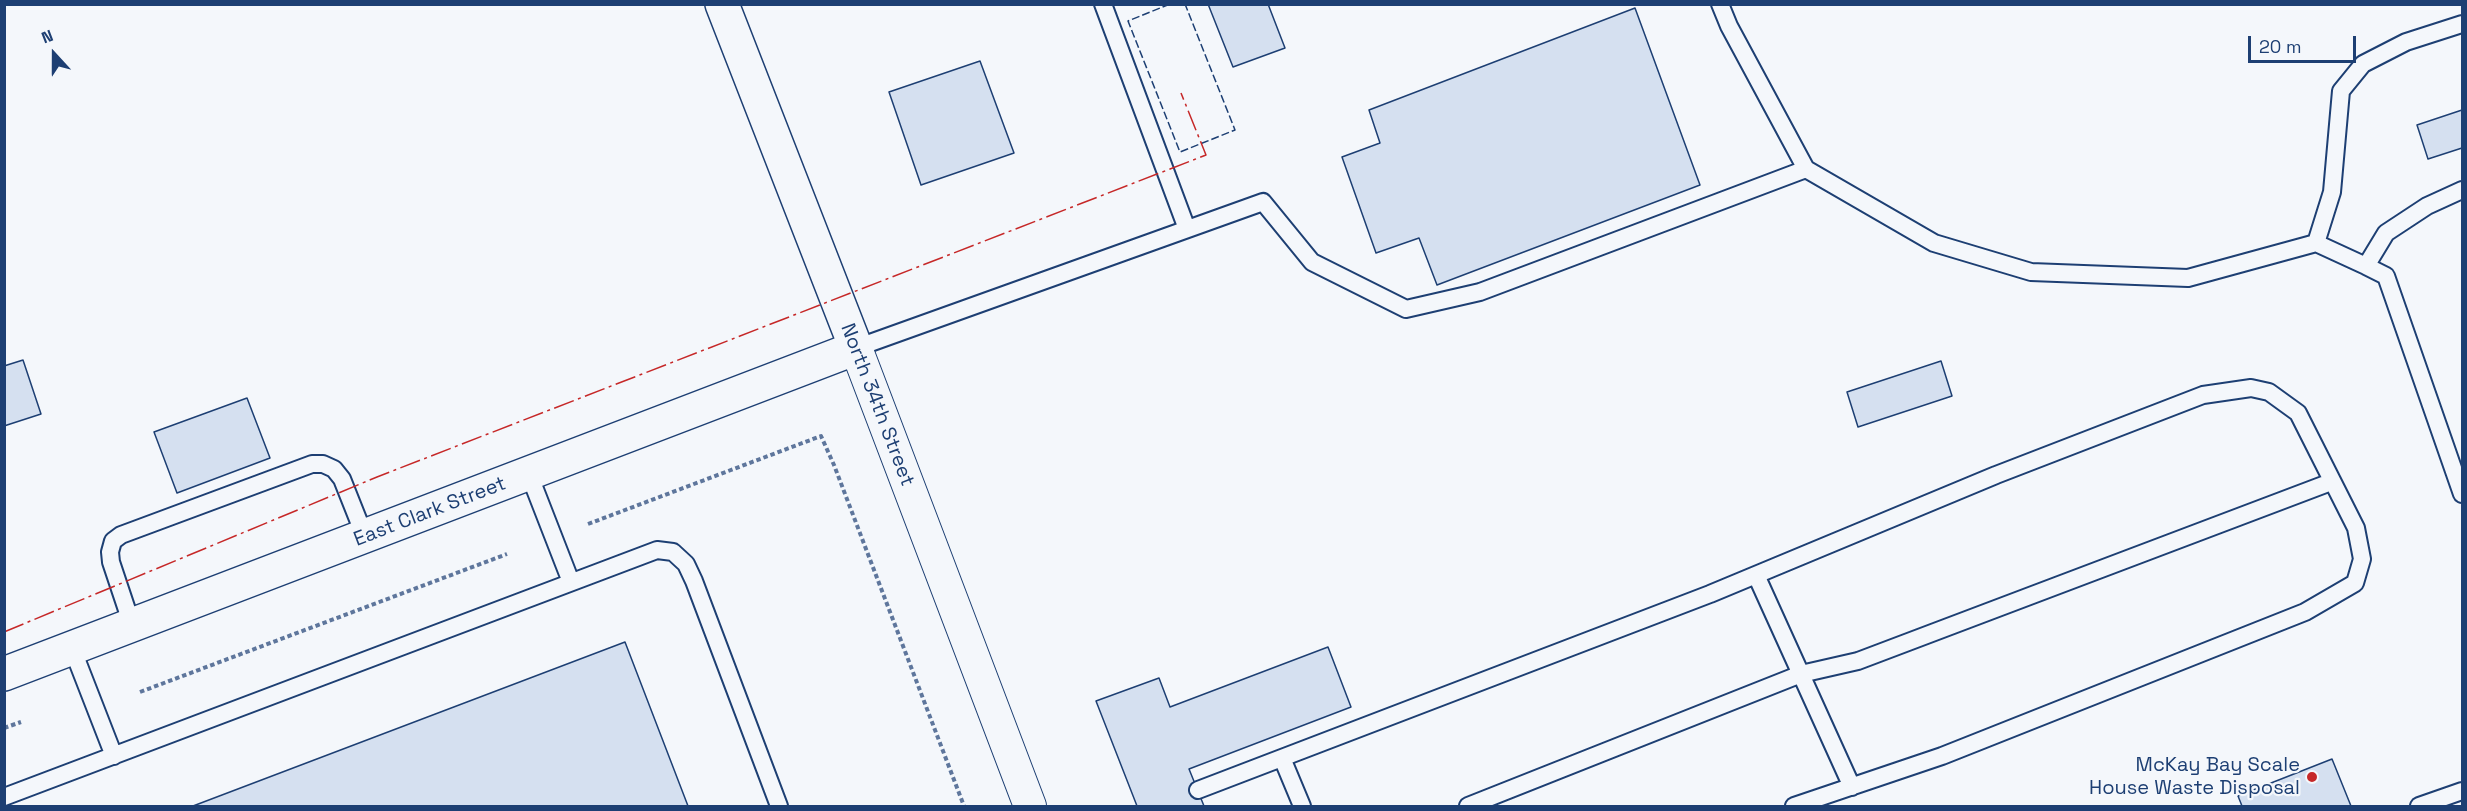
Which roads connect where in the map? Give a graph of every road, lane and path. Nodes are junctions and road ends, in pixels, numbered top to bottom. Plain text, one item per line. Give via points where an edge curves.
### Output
1 (722, 4) edge
2 (1103, 4) edge
3 (1720, 4) edge
4 (2463, 24) edge
5 (1806, 169) junction
6 (2463, 190) edge
7 (1186, 229) junction
8 (2316, 243) junction
9 (2366, 266) junction
10 (856, 348) junction
11 (529, 474) junction
12 (2331, 482) junction
13 (2463, 494) edge
14 (588, 524) dead end
15 (365, 537) junction
16 (507, 554) dead end
17 (1756, 575) junction
18 (571, 582) junction
19 (132, 625) junction
20 (72, 648) junction
21 (4, 674) edge
22 (1801, 674) junction
23 (140, 692) dead end
24 (21, 722) dead end
25 (4, 728) edge
26 (114, 756) junction
27 (1282, 758) junction
28 (1852, 787) junction
29 (1198, 790) dead end
30 (2463, 791) edge
31 (4, 797) edge
32 (779, 807) edge
33 (964, 807) edge
34 (1030, 807) edge
35 (1302, 807) edge
36 (1468, 807) edge
37 (1794, 807) edge
38 (2419, 807) edge

1 - 10 street, North 34th Street
2 - 7 lane
3 - 5 lane
4 - 8 lane via 2406,42 2363,64 2341,91 2332,192
5 - 7 lane via 1480,292 1406,309 1312,262 1263,202
5 - 8 lane via 1934,243 2031,272 2188,278
6 - 9 lane via 2427,206 2386,233
7 - 10 lane
8 - 9 lane
9 - 13 lane via 2386,276
10 - 11 street, East Clark Street
10 - 34 street, North 34th Street
11 - 15 street, East Clark Street
11 - 18 lane
12 - 17 lane via 2298,413 2269,392 2251,388 2203,395 1996,475
12 - 22 lane via 1858,661
12 - 28 lane via 2356,528 2362,559 2355,583 2305,612 1942,756
14 - 33 path via 821,436
15 - 19 street, East Clark Street
15 - 19 lane via 342,479 323,464 312,464 132,531 113,542 110,552
16 - 23 path
17 - 22 lane
17 - 27 lane
18 - 26 lane
18 - 32 lane via 657,550 674,552 686,564
19 - 20 street, East Clark Street
20 - 21 street, East Clark Street
20 - 26 lane
22 - 28 lane
22 - 36 lane
24 - 25 path
26 - 31 lane
27 - 29 lane
27 - 35 lane
28 - 37 lane
30 - 38 lane

